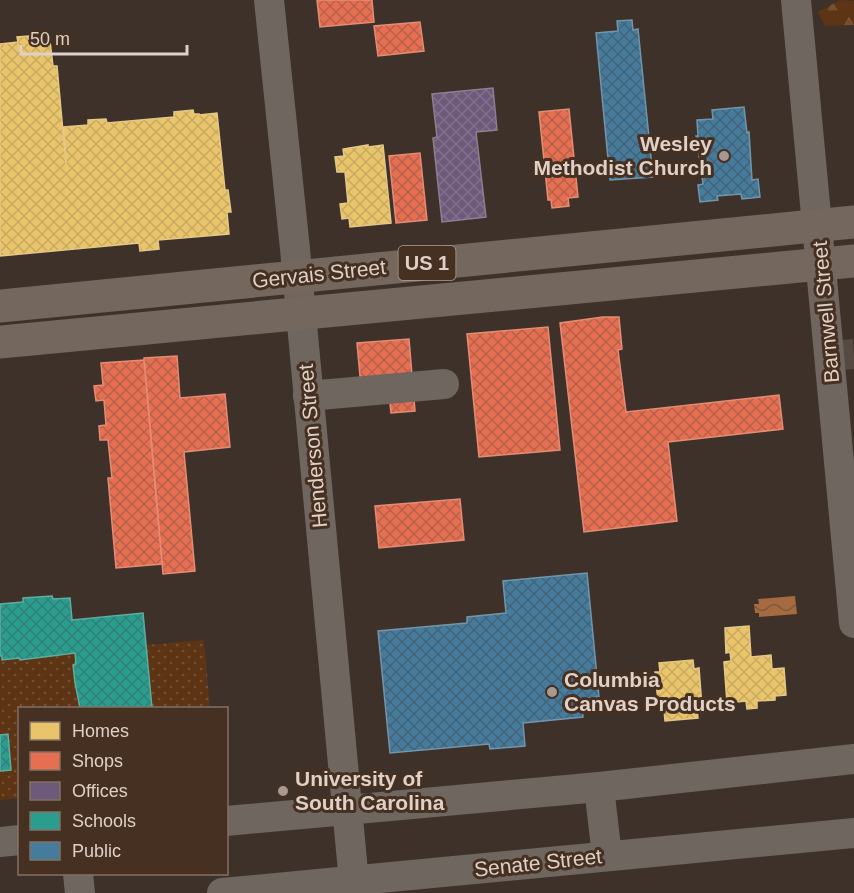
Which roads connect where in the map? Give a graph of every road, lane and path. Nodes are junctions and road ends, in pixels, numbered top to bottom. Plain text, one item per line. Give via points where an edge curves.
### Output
1 (269, 0) edge
2 (796, 0) edge
3 (854, 222) edge
4 (818, 225) junction
5 (854, 261) edge
6 (296, 262) junction
7 (821, 264) junction
8 (0, 306) edge
9 (301, 314) junction
10 (0, 342) edge
11 (445, 390) dead end
12 (309, 401) junction
13 (854, 623) edge
14 (854, 759) edge
15 (599, 787) junction
16 (347, 810) junction
17 (228, 821) edge
18 (854, 833) edge
19 (18, 840) edge
20 (0, 842) edge
21 (607, 856) junction
22 (78, 875) edge
23 (355, 887) edge
24 (80, 893) edge
25 (222, 893) edge

1 - 6 street, Henderson Street
2 - 4 street, Barnwell Street
3 - 4 main road, Gervais Street / US 1
4 - 6 main road, Gervais Street / US 1
4 - 7 street, Barnwell Street
5 - 7 main road, Gervais Street
6 - 8 main road, Gervais Street / US 1
6 - 9 street, Henderson Street
7 - 9 main road, Gervais Street
7 - 13 street, Barnwell Street
9 - 10 main road, Gervais Street
9 - 12 street, Henderson Street
11 - 12 street
12 - 16 street, Henderson Street
14 - 15 street
15 - 16 street
15 - 21 street
16 - 17 street
16 - 23 street, Henderson Street
18 - 21 street, Senate Street
19 - 20 street
21 - 23 street, Senate Street
22 - 24 street
23 - 25 street, Senate Street

